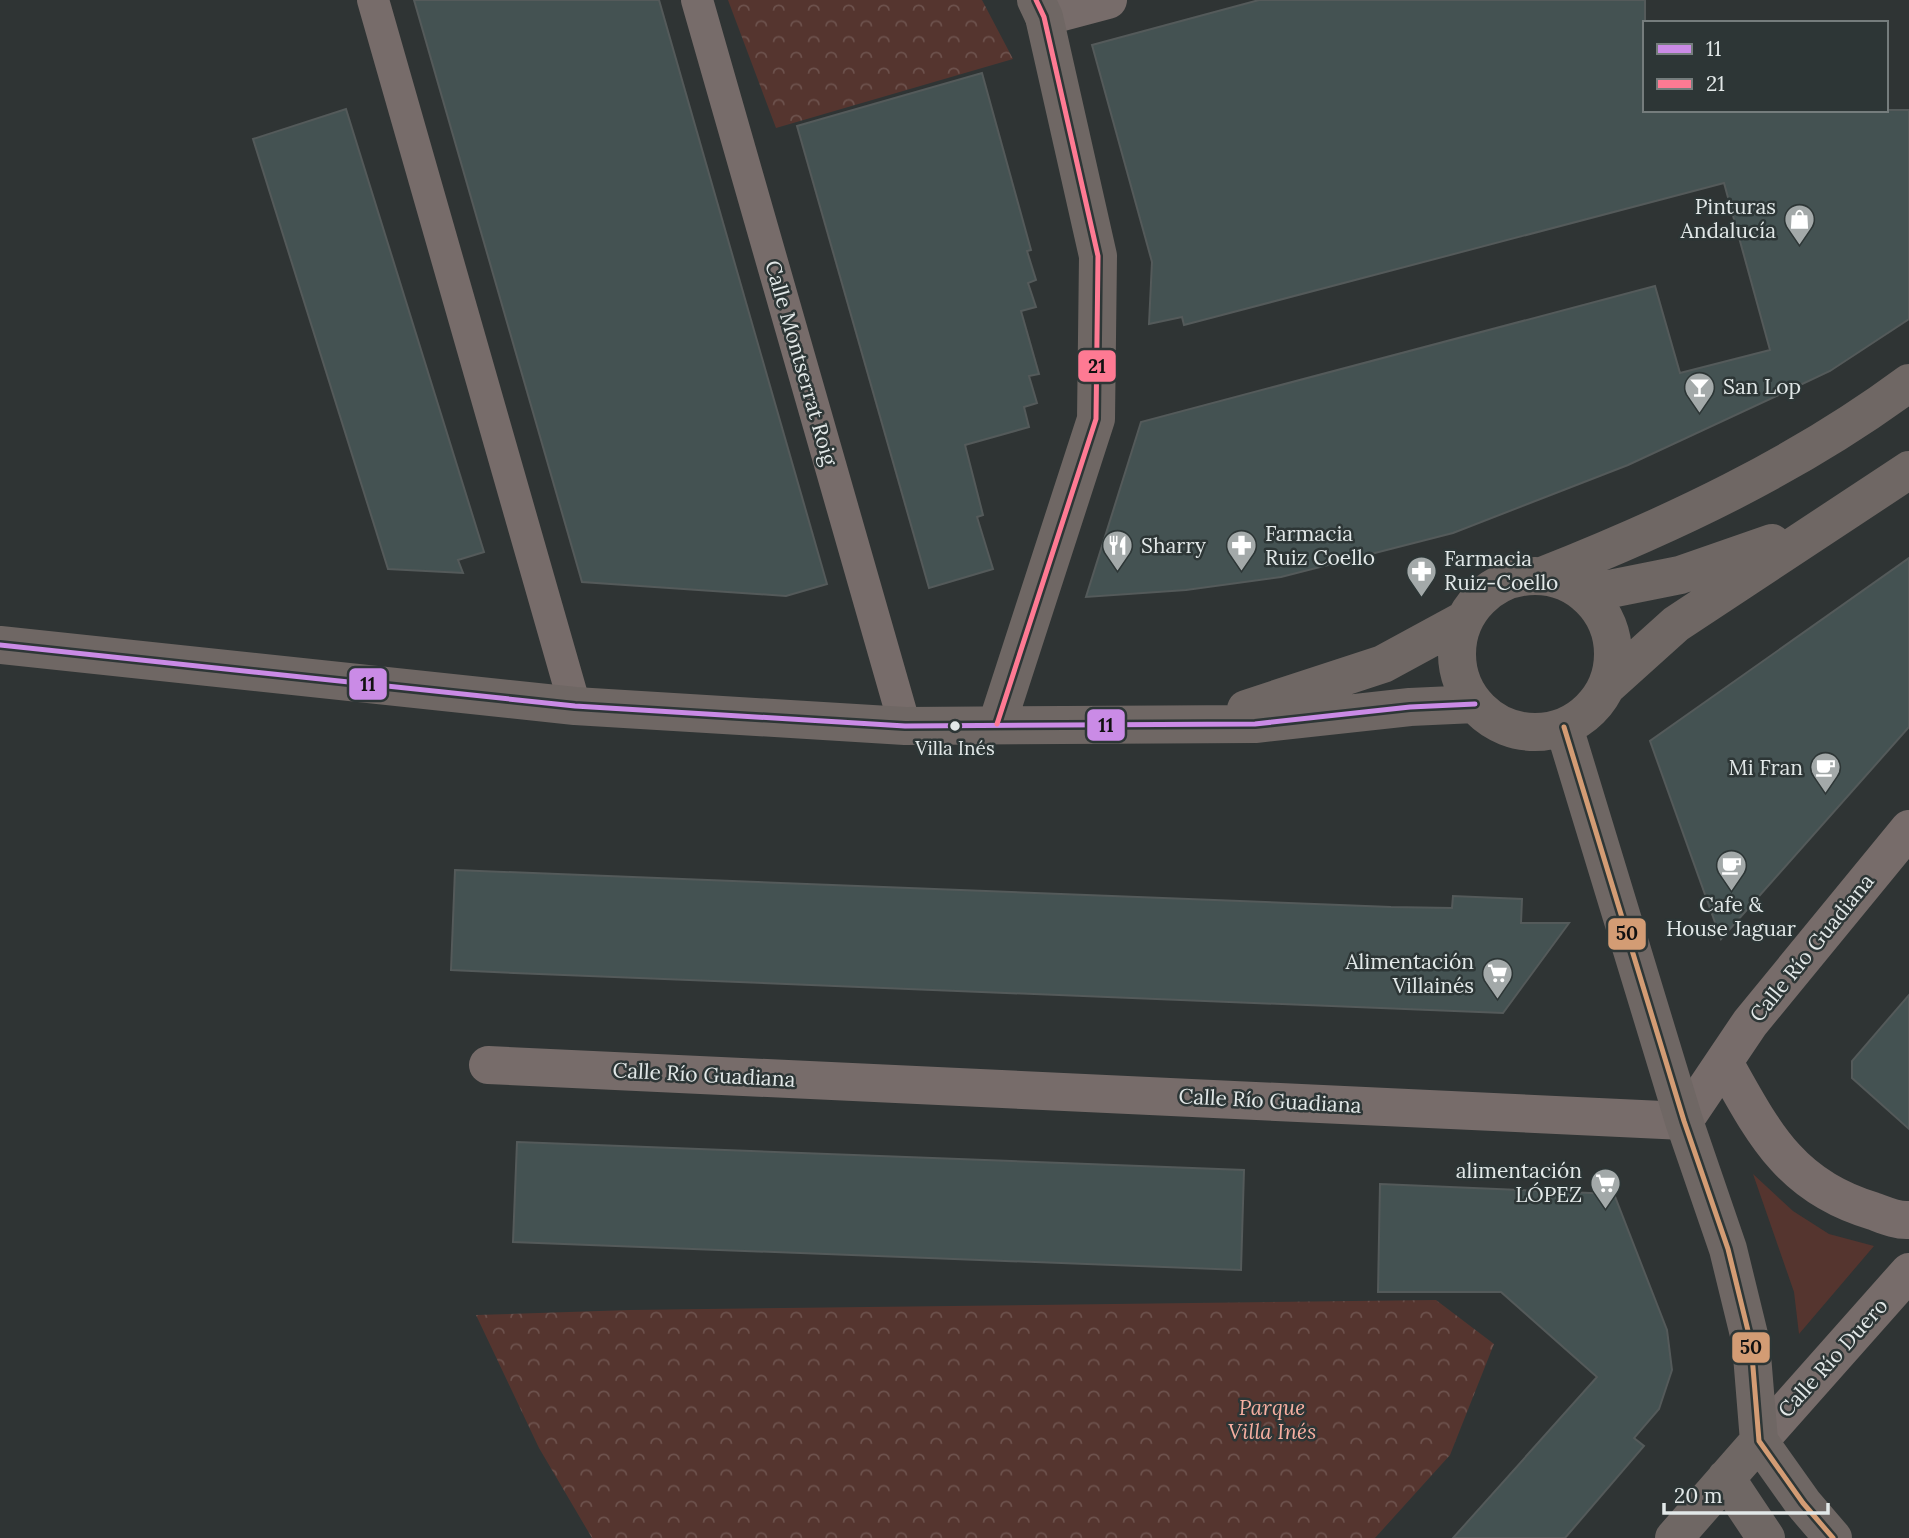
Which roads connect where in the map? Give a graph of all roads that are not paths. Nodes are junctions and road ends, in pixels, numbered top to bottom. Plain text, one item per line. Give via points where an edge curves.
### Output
1 (373, 0) edge
2 (697, 0) edge
3 (1108, 0) edge
4 (1040, 8) edge
5 (1909, 383) edge
6 (1909, 470) edge
7 (1845, 513) junction
8 (1542, 576) junction
9 (1585, 594) junction
10 (1464, 620) junction
11 (0, 645) edge
12 (1606, 687) junction
13 (1475, 704) junction
14 (575, 705) junction
15 (997, 724) junction
16 (1206, 725) junction
17 (905, 726) junction
18 (1564, 727) junction
19 (1909, 830) edge
20 (1725, 1064) junction
21 (488, 1065) dead end
22 (1684, 1121) junction
23 (1909, 1220) edge
24 (1909, 1272) edge
25 (1759, 1441) junction
26 (1726, 1478) junction
27 (1674, 1538) edge
28 (1766, 1538) edge
29 (1833, 1538) edge

1 - 14 lane
2 - 17 lane, Calle Montserrat Roig
3 - 4 street
4 - 15 street via 1098,256 1096,419
5 - 8 street via 1751,484
6 - 7 street
7 - 9 street via 1680,575
7 - 12 street via 1676,624
8 - 9 street via 1564,581
8 - 10 street via 1525,576 1495,586 1476,600
9 - 12 street via 1610,630 1613,649
10 - 13 street via 1457,664 1464,689
10 - 16 street via 1383,664
11 - 14 street
12 - 18 street via 1592,709
13 - 16 street
13 - 18 street via 1505,728 1529,734
14 - 17 street
15 - 16 street
15 - 17 street
18 - 22 street
19 - 20 street, Calle Río Guadiana via 1750,1023
20 - 22 street, Calle Río Guadiana
20 - 23 street via 1761,1129 1800,1175 1843,1202
21 - 22 street, Calle Río Guadiana
22 - 25 street via 1728,1249 1751,1343
24 - 25 street, Calle Río Duero
25 - 26 street, Calle Río Duero
25 - 29 street
26 - 27 street, Calle Río Duero
26 - 28 street

